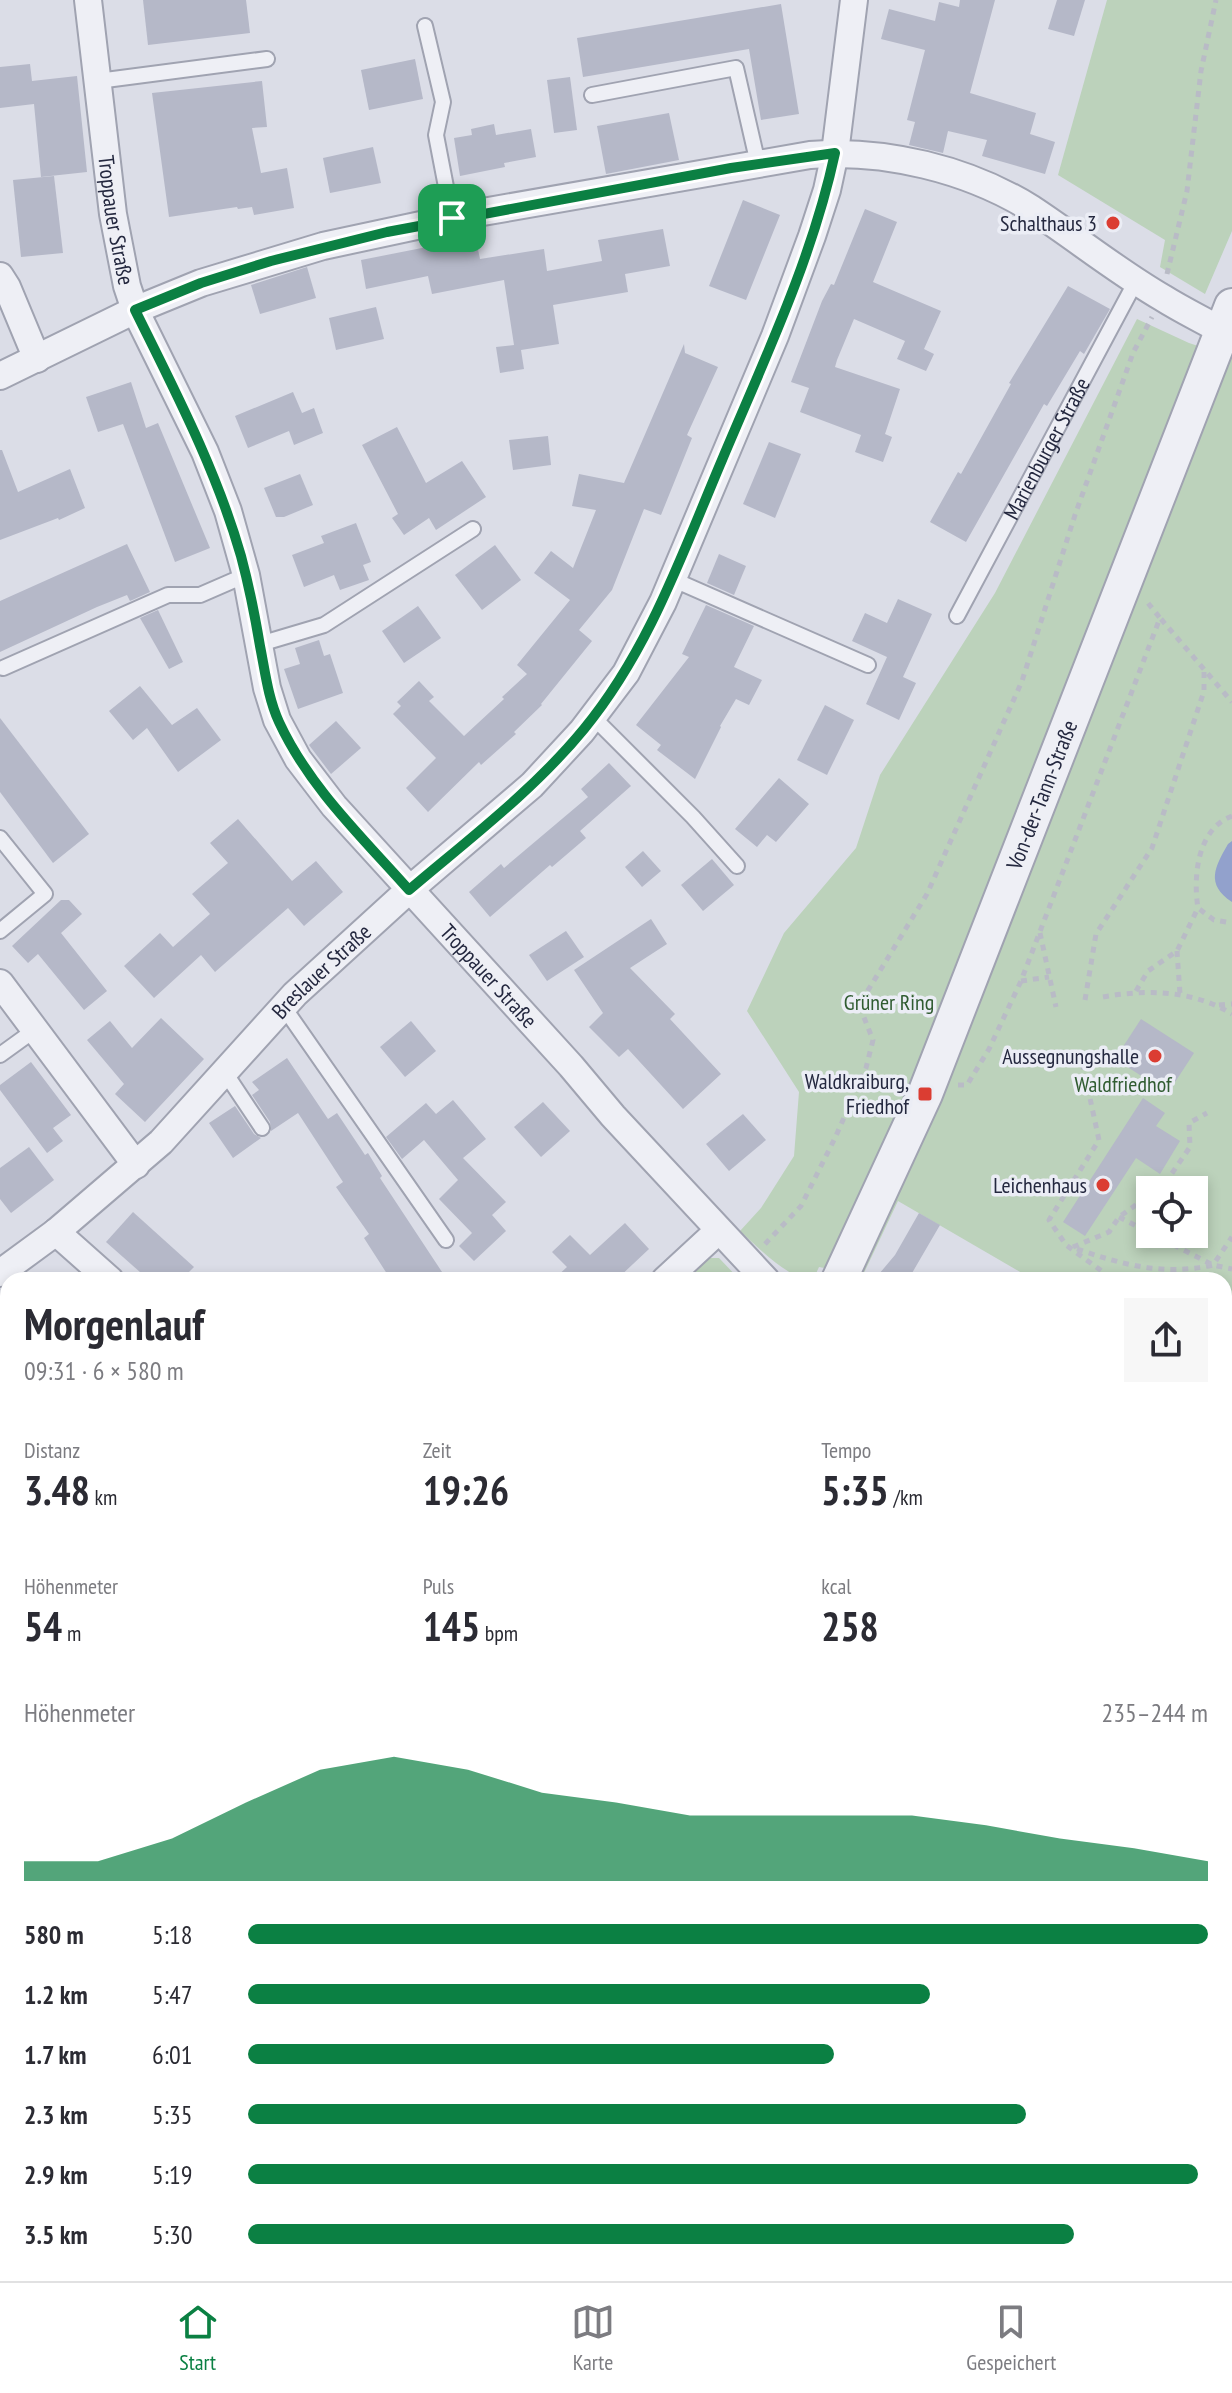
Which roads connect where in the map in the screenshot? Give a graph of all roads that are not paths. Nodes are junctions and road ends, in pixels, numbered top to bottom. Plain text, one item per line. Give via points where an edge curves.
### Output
1 (88, 0) edge
2 (854, 0) edge
3 (425, 26) dead end
4 (267, 59) dead end
5 (98, 81) junction
6 (592, 95) dead end
7 (835, 153) junction
8 (758, 164) junction
9 (452, 218) junction
10 (0, 276) edge
11 (1136, 281) junction
12 (135, 310) junction
13 (1227, 318) edge
14 (37, 359) junction
15 (0, 376) edge
16 (473, 529) dead end
17 (246, 575) junction
18 (672, 579) junction
19 (957, 616) dead end
20 (260, 644) junction
21 (868, 665) dead end
22 (3, 668) dead end
23 (593, 717) junction
24 (0, 838) edge
25 (737, 866) dead end
26 (409, 890) junction
27 (0, 931) edge
28 (0, 983) edge
29 (283, 1006) junction
30 (36, 1029) junction
31 (0, 1055) edge
32 (224, 1071) junction
33 (262, 1128) dead end
34 (136, 1165) junction
35 (718, 1231) junction
36 (56, 1232) junction
37 (446, 1240) dead end
38 (757, 1271) edge
39 (1, 1272) edge
40 (101, 1272) edge
41 (674, 1272) edge
42 (843, 1272) edge

1 - 5 street, Troppauer Straße
2 - 7 street, Breslauer Straße
3 - 9 lane via 443,102 436,135
4 - 5 lane
5 - 12 street, Troppauer Straße via 113,214
6 - 8 lane via 736,68
7 - 8 street
7 - 11 street via 911,163 997,190
7 - 18 street, Breslauer Straße via 812,236 775,336
8 - 9 street
9 - 12 street via 271,261
10 - 14 street
11 - 13 street via 1162,298
11 - 19 lane, Marienburger Straße
12 - 14 street
12 - 17 street, Troppauer Straße via 205,452
13 - 42 street, Von-der-Tann-Straße via 925,1094
14 - 15 street
16 - 20 lane via 324,625
17 - 20 street, Troppauer Straße
17 - 22 lane via 200,595 168,595
18 - 21 lane
18 - 23 street, Breslauer Straße via 626,673
20 - 26 street, Troppauer Straße via 277,720 298,759
23 - 25 lane
23 - 26 street, Breslauer Straße via 532,785
24 - 27 lane via 45,894
26 - 29 street, Breslauer Straße
26 - 35 street, Troppauer Straße
28 - 30 street
29 - 32 street, Breslauer Straße
29 - 37 lane
30 - 31 lane
30 - 34 street
32 - 33 lane
32 - 34 street, Breslauer Straße
34 - 36 street, Breslauer Straße
35 - 38 street, Troppauer Straße
35 - 41 street
36 - 39 street, Breslauer Straße
36 - 40 street

